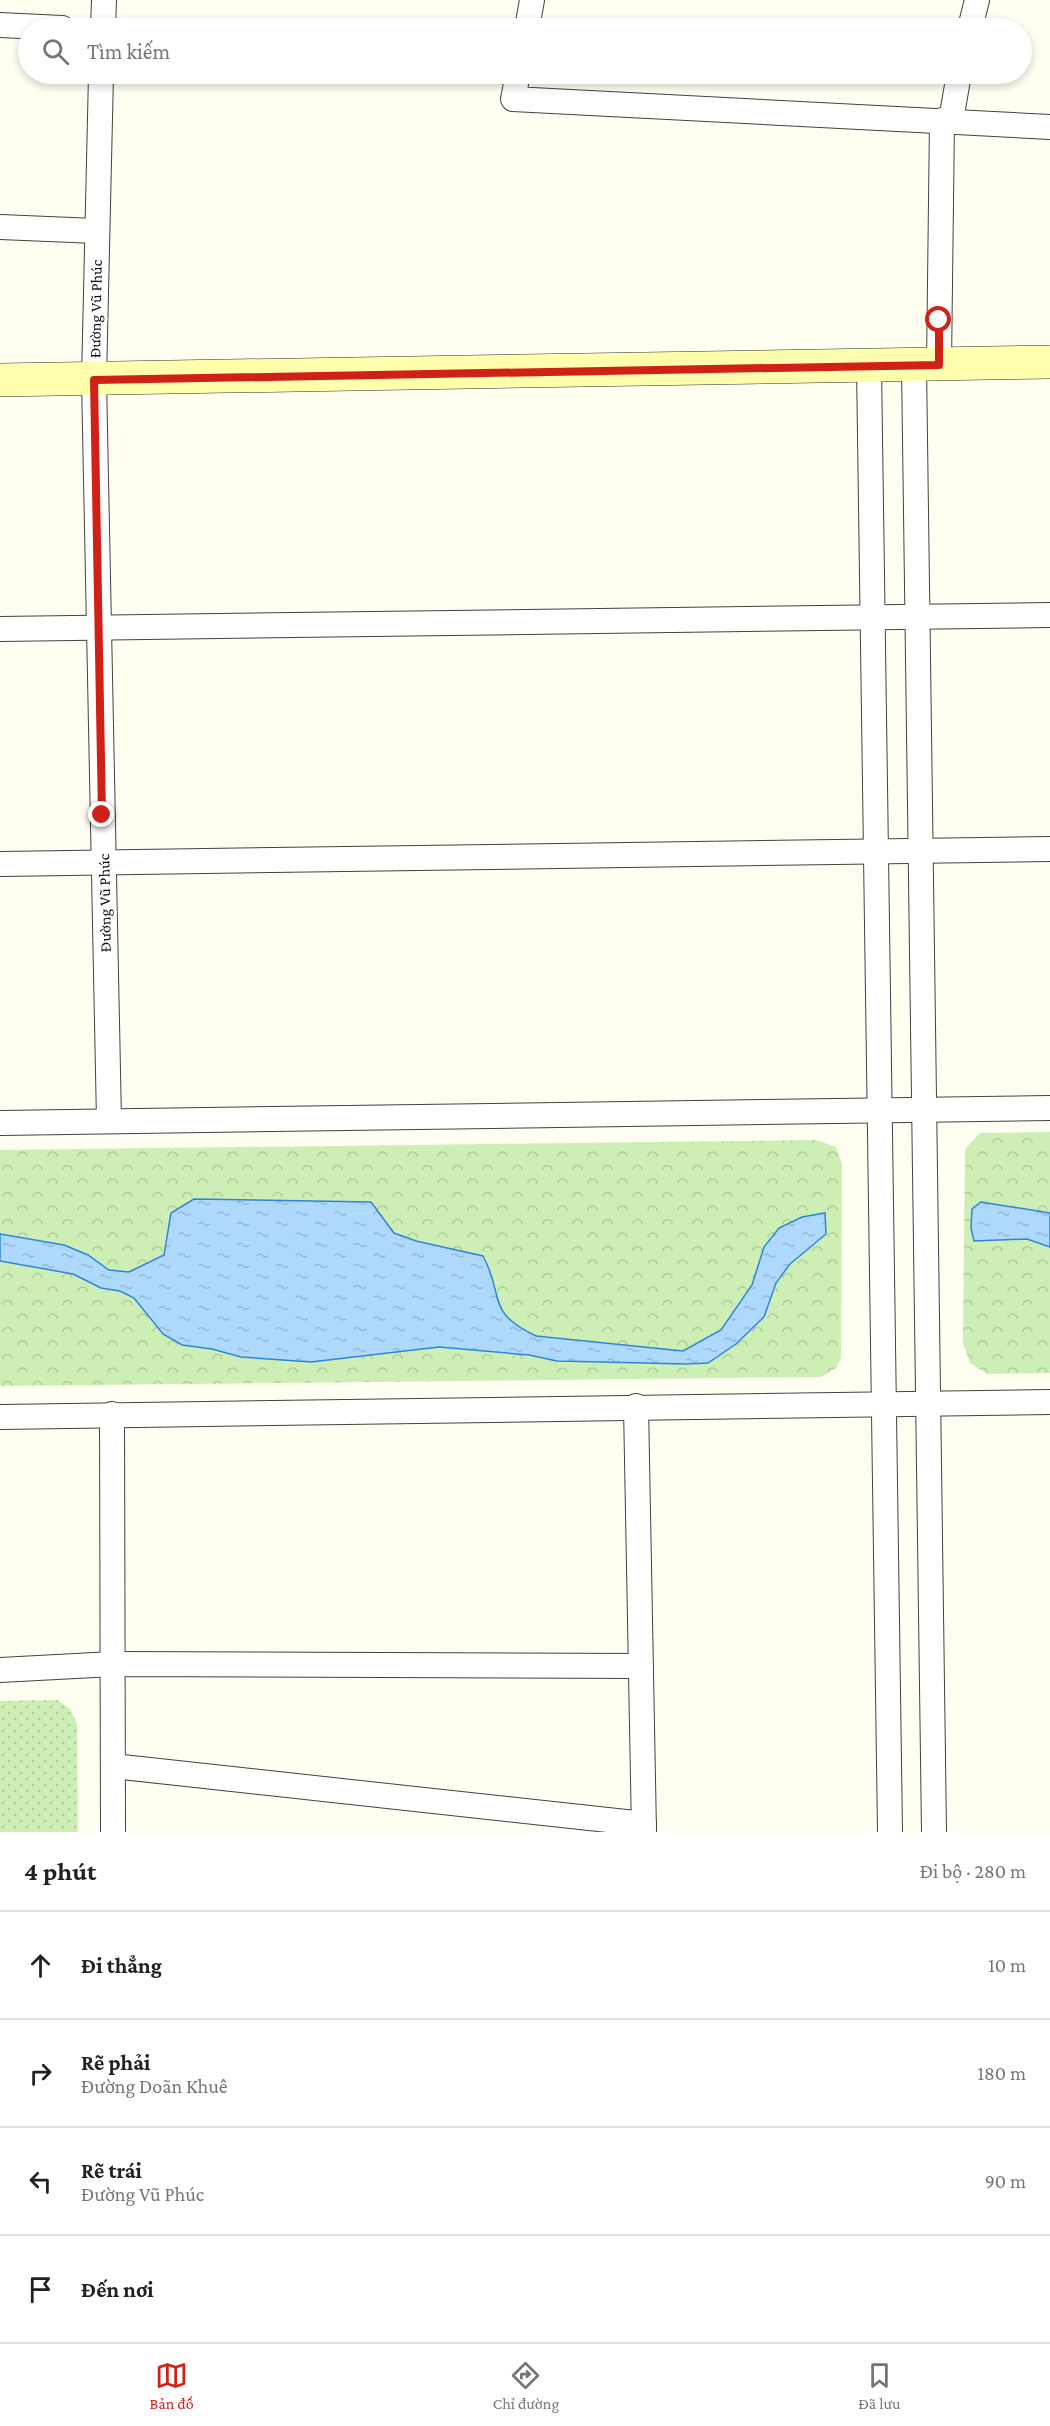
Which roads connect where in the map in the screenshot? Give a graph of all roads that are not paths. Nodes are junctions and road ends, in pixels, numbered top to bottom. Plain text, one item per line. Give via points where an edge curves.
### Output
1 (104, 0) edge
2 (532, 0) edge
3 (977, 0) edge
4 (103, 18) edge
5 (529, 18) edge
6 (972, 18) edge
7 (0, 25) edge
8 (18, 26) edge
9 (101, 84) edge
10 (516, 84) edge
11 (956, 84) edge
12 (946, 120) junction
13 (1050, 127) edge
14 (0, 227) edge
15 (96, 231) junction
16 (1050, 362) edge
17 (926, 365) junction
18 (869, 366) junction
19 (0, 380) edge
20 (94, 380) junction
21 (1050, 615) edge
22 (873, 616) junction
23 (917, 616) junction
24 (98, 627) junction
25 (0, 629) edge
26 (1050, 849) edge
27 (921, 851) junction
28 (876, 852) junction
29 (103, 862) junction
30 (0, 864) edge
31 (1050, 1108) edge
32 (880, 1109) junction
33 (924, 1111) junction
34 (109, 1121) junction
35 (0, 1123) edge
36 (1050, 1402) edge
37 (928, 1405) junction
38 (636, 1406) junction
39 (884, 1406) junction
40 (112, 1414) junction
41 (0, 1417) edge
42 (113, 1664) junction
43 (641, 1666) junction
44 (0, 1670) edge
45 (113, 1766) junction
46 (644, 1828) edge
47 (113, 1832) edge
48 (890, 1832) edge
49 (934, 1832) edge

1 - 4 street
2 - 5 street
3 - 6 street
7 - 8 street
9 - 15 street, Đường Vũ Phúc
10 - 12 street via 513,99
11 - 12 street
12 - 13 street
12 - 17 street
14 - 15 street
15 - 20 street, Đường Vũ Phúc
16 - 17 street
17 - 18 street
17 - 23 street
18 - 20 street
18 - 22 street
19 - 20 street
20 - 24 street, Đường Vũ Phúc
21 - 23 street
22 - 23 street
22 - 24 street
22 - 28 street
23 - 27 street
24 - 25 street
24 - 29 street, Đường Vũ Phúc
26 - 27 street
27 - 28 street
27 - 33 street
28 - 29 street
28 - 32 street
29 - 30 street
29 - 34 street, Đường Vũ Phúc
31 - 33 street
32 - 33 street
32 - 34 street
32 - 39 street
33 - 37 street
34 - 35 street
36 - 37 street
37 - 39 street
37 - 49 street
38 - 39 street
38 - 40 street
38 - 43 street
39 - 48 street
40 - 41 street
40 - 42 street
42 - 43 street
42 - 44 street
42 - 45 street
43 - 46 street
45 - 46 street
45 - 47 street

